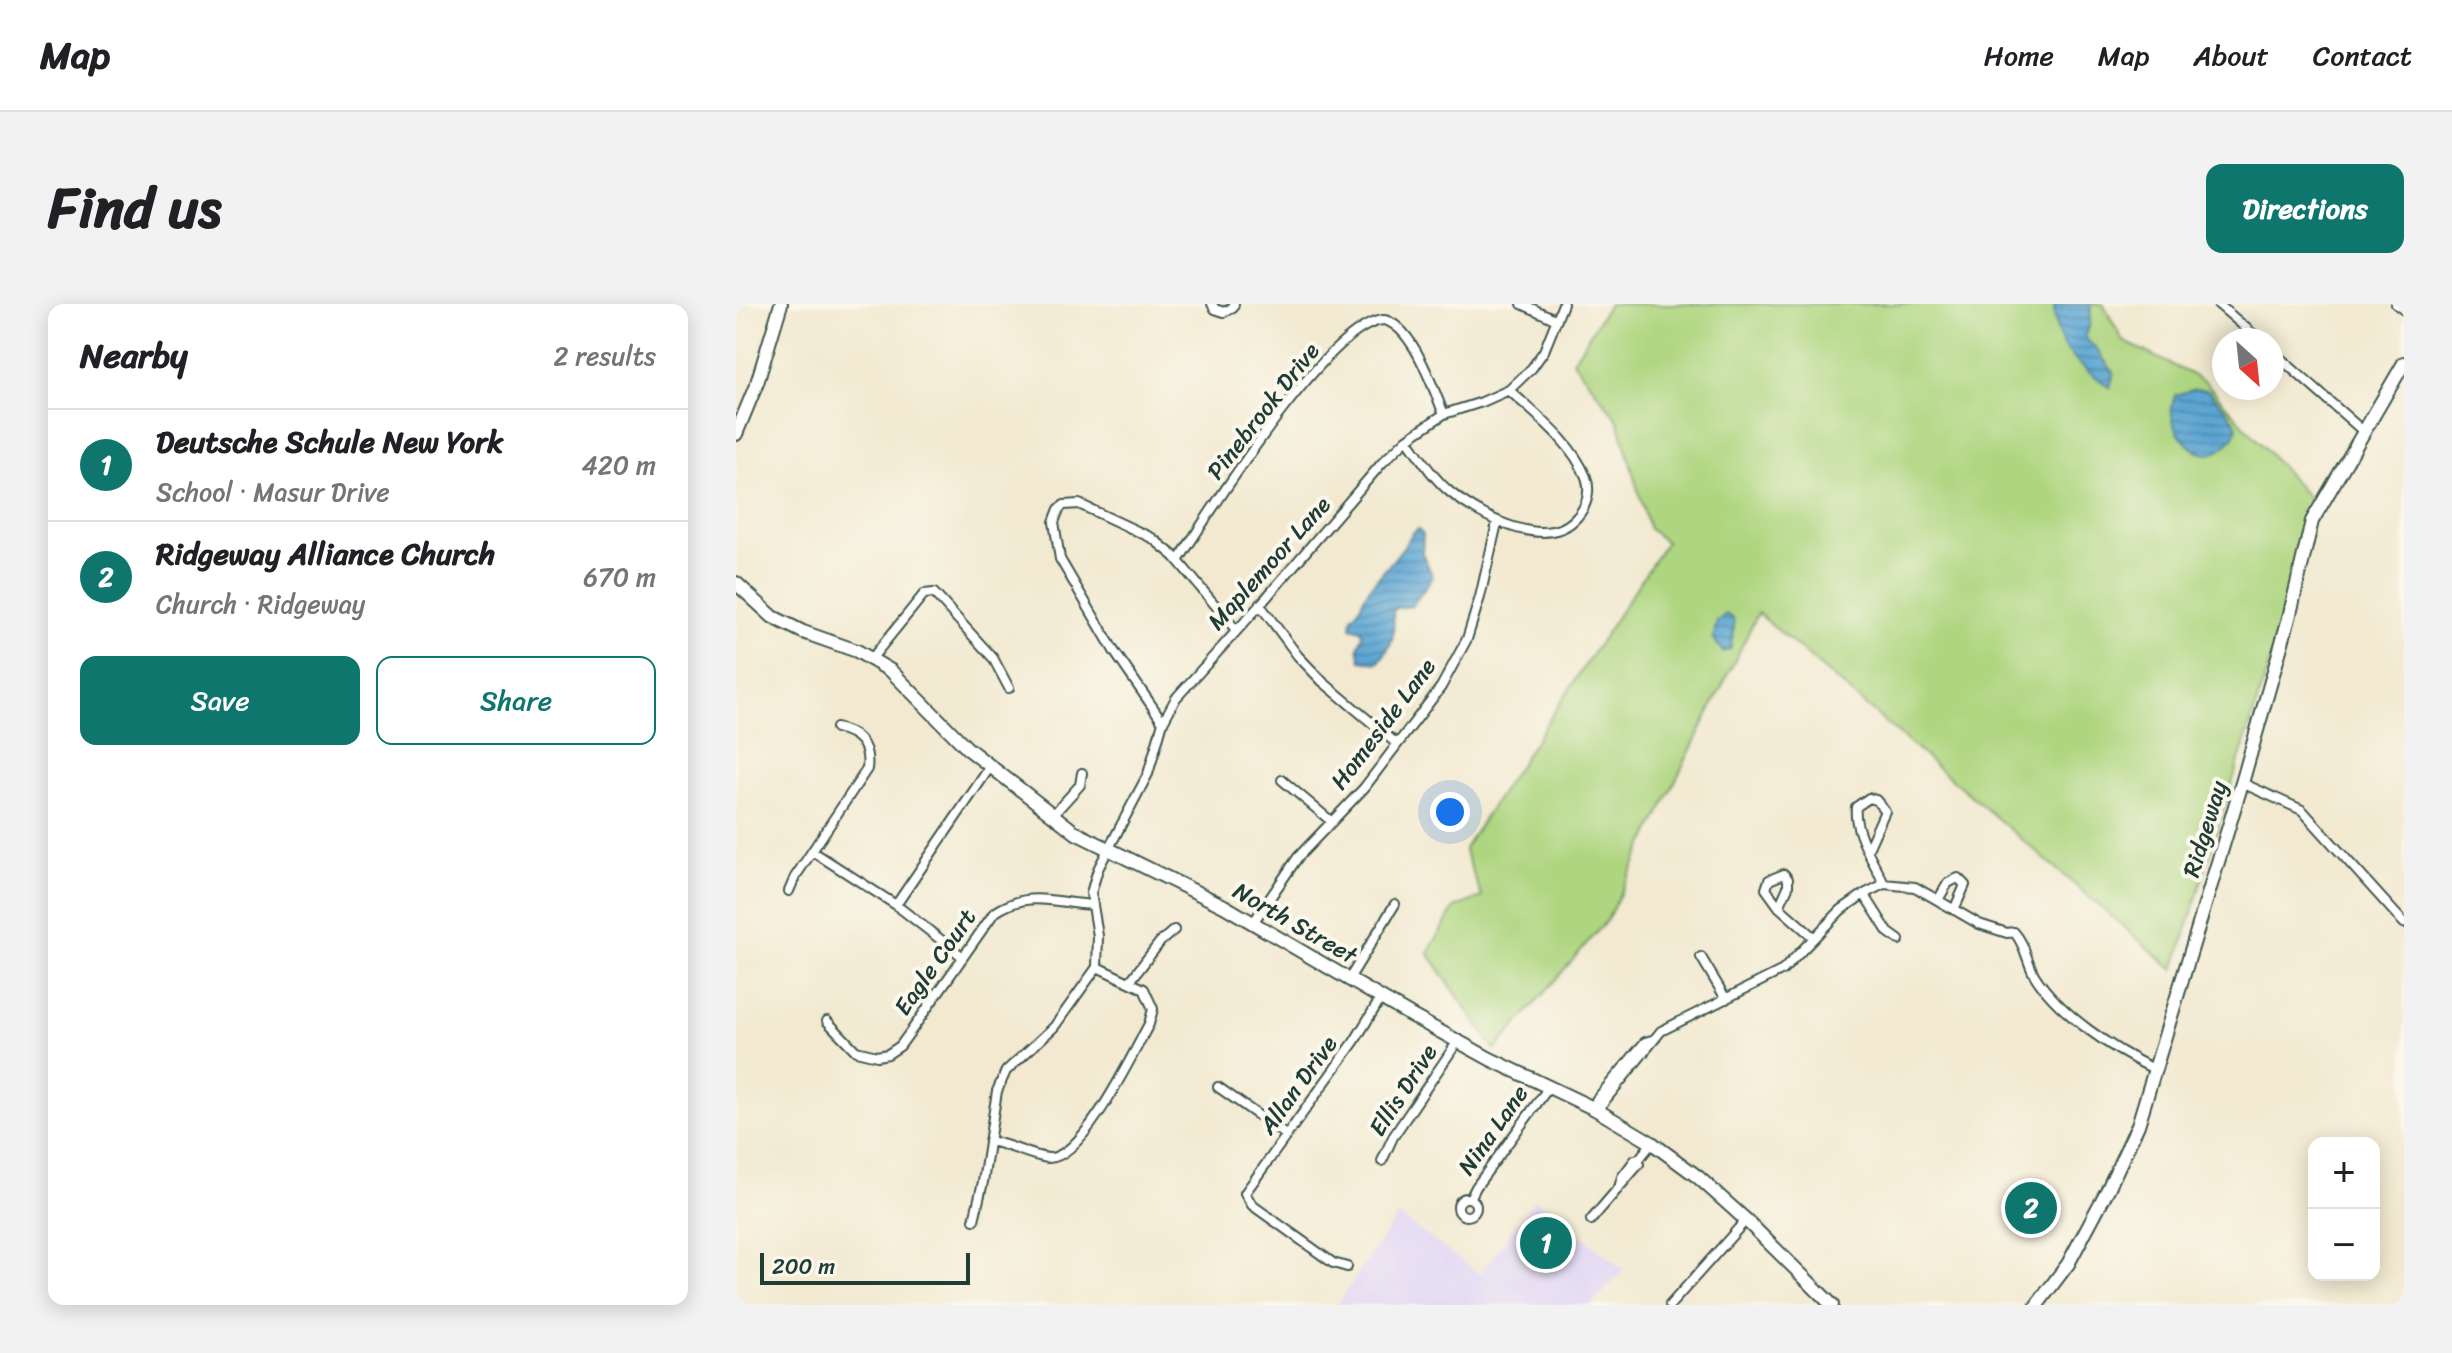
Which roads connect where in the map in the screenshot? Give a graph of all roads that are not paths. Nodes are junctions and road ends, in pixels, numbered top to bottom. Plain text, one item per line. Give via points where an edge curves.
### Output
1 (781, 304) edge
2 (1212, 304) edge
3 (1234, 304) edge
4 (1522, 304) edge
5 (1563, 304) edge
6 (2218, 304) edge
7 (2396, 304) edge
8 (2404, 310) edge
9 (1557, 320) junction
10 (2246, 328) edge
11 (2284, 362) edge
12 (2404, 363) edge
13 (1509, 390) junction
14 (1444, 414) junction
15 (739, 418) edge
16 (2363, 431) junction
17 (736, 434) edge
18 (1407, 439) junction
19 (1497, 523) junction
20 (1178, 561) junction
21 (736, 583) edge
22 (1260, 605) junction
23 (1236, 630) junction
24 (872, 658) junction
25 (1009, 688) dead end
26 (1163, 722) junction
27 (836, 728) dead end
28 (1397, 744) junction
29 (990, 767) junction
30 (1082, 773) dead end
31 (1282, 780) dead end
32 (2242, 783) junction
33 (1051, 816) junction
34 (1332, 822) junction
35 (1868, 849) junction
36 (1107, 850) junction
37 (812, 851) junction
38 (1884, 884) junction
39 (789, 891) dead end
40 (1864, 894) junction
41 (1938, 900) junction
42 (1395, 904) dead end
43 (896, 905) junction
44 (1093, 905) junction
45 (1779, 907) dead end
46 (1954, 910) junction
47 (1253, 923) junction
48 (2404, 923) edge
49 (1174, 930) dead end
50 (1813, 937) junction
51 (1899, 940) dead end
52 (963, 957) junction
53 (1701, 957) dead end
54 (1097, 967) junction
55 (1349, 979) junction
56 (1131, 980) junction
57 (1381, 998) junction
58 (1726, 999) junction
59 (827, 1021) dead end
60 (1458, 1041) junction
61 (2154, 1069) junction
62 (1218, 1087) dead end
63 (1549, 1087) junction
64 (1595, 1109) junction
65 (1286, 1135) junction
66 (989, 1141) junction
67 (1652, 1143) junction
68 (1382, 1161) dead end
69 (1471, 1197) dead end
70 (974, 1220) dead end
71 (1591, 1220) dead end
72 (1746, 1220) junction
73 (1347, 1267) dead end
74 (1670, 1305) edge
75 (1832, 1305) edge
76 (2037, 1305) edge

1 - 15 main road via 757,383
2 - 3 street via 1224,312
4 - 9 street
5 - 9 street, Maplemoor Lane
6 - 10 street
7 - 8 street
9 - 13 street, Maplemoor Lane via 1544,351
11 - 16 street
12 - 16 main road, Ridgeway
13 - 14 street, Maplemoor Lane
13 - 19 street via 1569,451 1588,490 1577,518 1558,530
14 - 18 street, Maplemoor Lane
14 - 20 street, Pinebrook Drive via 1421,360 1397,326 1384,320 1368,325 1336,348 1265,432
15 - 17 main road
16 - 32 main road, Ridgeway via 2312,521
18 - 19 street via 1449,491
18 - 22 street, Maplemoor Lane
19 - 28 street, Homeside Lane via 1467,639 1441,687
20 - 23 street
20 - 26 street via 1152,538 1090,508 1064,505 1055,514 1060,559
21 - 24 main road, North Street via 773,617
22 - 23 street, Maplemoor Lane
22 - 28 street via 1323,682
23 - 26 street, Maplemoor Lane via 1184,686
24 - 25 street via 924,594 934,593 993,658
24 - 29 main road, North Street
26 - 36 street, Maplemoor Lane via 1148,774
27 - 37 street via 863,741 869,754 867,769
28 - 34 street, Homeside Lane
29 - 33 main road, North Street
29 - 43 street
30 - 33 street via 1080,785
31 - 34 street
32 - 48 street via 2302,810
32 - 61 main road, Ridgeway
33 - 36 main road, North Street
34 - 47 street, Homeside Lane via 1298,857
35 - 35 street via 1855,817 1856,807 1869,798 1885,811
35 - 38 street
36 - 44 street, Maplemoor Lane via 1091,893
36 - 47 main road, North Street
37 - 39 street
37 - 43 street
38 - 40 street
38 - 41 street via 1915,887
40 - 50 street
40 - 51 street
41 - 46 street
41 - 46 street via 1948,883 1958,878 1965,891
42 - 55 street
43 - 52 street
44 - 52 street, Eagle Court via 1028,898 1011,902 994,913
44 - 54 street, Maplemoor Lane
45 - 50 street
46 - 61 street via 2007,933 2025,950 2048,992 2092,1033
47 - 55 main road, North Street
49 - 56 street
50 - 58 street via 1783,970
52 - 59 street, Eagle Court via 900,1046 888,1054 856,1051
53 - 58 street
54 - 56 street
54 - 66 street via 1054,1027 1006,1071 997,1091
55 - 57 main road, North Street
56 - 66 street via 1144,989 1153,1009 1149,1024 1078,1143 1047,1158
57 - 60 main road, North Street
57 - 65 street, Allan Drive
58 - 64 street via 1645,1042 1596,1100
60 - 63 main road, North Street
60 - 68 street, Ellis Drive
61 - 76 main road, Ridgeway via 2138,1125 2108,1189 2068,1264
62 - 65 street
63 - 64 main road, North Street
63 - 69 street, Nina Lane
64 - 67 main road, North Street
65 - 73 street, Allan Drive via 1245,1193 1252,1205 1333,1263
66 - 70 street
67 - 71 street
67 - 72 main road, North Street
72 - 74 street
72 - 75 main road, North Street

